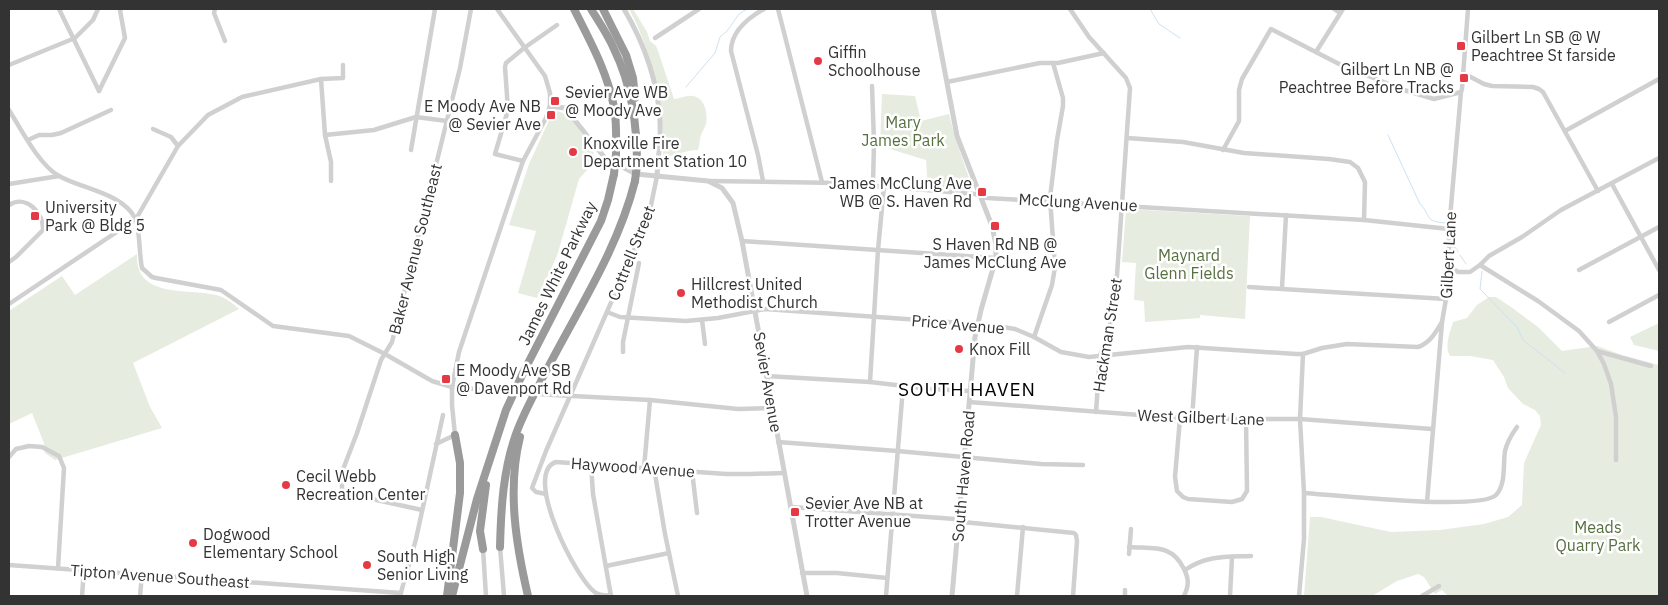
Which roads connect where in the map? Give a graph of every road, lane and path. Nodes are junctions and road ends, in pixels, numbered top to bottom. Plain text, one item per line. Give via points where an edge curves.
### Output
1 (60, 9) edge
2 (98, 9) edge
3 (122, 9) edge
4 (215, 9) edge
5 (435, 9) edge
6 (471, 9) edge
7 (497, 9) edge
8 (574, 9) edge
9 (592, 9) edge
10 (604, 9) edge
11 (624, 9) edge
12 (699, 9) edge
13 (764, 9) edge
14 (778, 9) edge
15 (933, 9) edge
16 (1070, 9) edge
17 (1334, 9) edge
18 (1468, 9) edge
19 (1342, 11) edge
20 (558, 25) dead end
21 (74, 38) junction
22 (655, 38) dead end
23 (225, 42) dead end
24 (524, 48) junction
25 (1316, 52) junction
26 (1104, 53) junction
27 (1053, 63) junction
28 (343, 64) dead end
29 (9, 65) edge
30 (1463, 73) junction
31 (321, 79) junction
32 (1659, 79) edge
33 (947, 82) junction
34 (872, 86) dead end
35 (1461, 92) junction
36 (550, 106) junction
37 (9, 110) edge
38 (110, 110) dead end
39 (416, 117) junction
40 (447, 121) junction
41 (153, 129) dead end
42 (1565, 131) junction
43 (325, 135) junction
44 (637, 137) junction
45 (1127, 138) junction
46 (28, 140) junction
47 (178, 146) junction
48 (411, 150) dead end
49 (1223, 150) junction
50 (1659, 158) edge
51 (523, 161) junction
52 (59, 176) junction
53 (657, 176) junction
54 (331, 181) dead end
55 (708, 181) junction
56 (763, 181) junction
57 (822, 182) junction
58 (9, 184) edge
59 (1612, 184) junction
60 (873, 185) junction
61 (884, 186) junction
62 (1598, 190) junction
63 (980, 195) junction
64 (1050, 201) junction
65 (1121, 204) junction
66 (9, 205) edge
67 (1286, 214) junction
68 (136, 219) junction
69 (1364, 220) junction
70 (1659, 227) edge
71 (1449, 229) junction
72 (1641, 236) junction
73 (742, 241) junction
74 (878, 250) junction
75 (996, 258) junction
76 (9, 262) edge
77 (639, 263) dead end
78 (1449, 263) junction
79 (1480, 265) junction
80 (1578, 270) dead end
81 (1659, 270) edge
82 (1249, 287) dead end
83 (1282, 288) junction
84 (1659, 295) edge
85 (1446, 299) junction
86 (9, 304) edge
87 (754, 311) junction
88 (607, 312) junction
89 (874, 317) junction
90 (628, 318) junction
91 (702, 320) junction
92 (1442, 322) junction
93 (1609, 322) dead end
94 (977, 324) junction
95 (1034, 337) junction
96 (705, 344) dead end
97 (1198, 347) junction
98 (1597, 351) junction
99 (623, 352) dead end
100 (386, 354) junction
101 (1303, 354) junction
102 (1100, 356) junction
103 (1651, 366) dead end
104 (766, 376) junction
105 (870, 382) junction
106 (452, 387) junction
107 (903, 387) junction
108 (970, 391) junction
109 (570, 396) junction
110 (532, 399) junction
111 (650, 400) junction
112 (969, 402) junction
113 (772, 408) junction
114 (1096, 412) junction
115 (443, 415) dead end
116 (1180, 418) junction
117 (1192, 419) junction
118 (1246, 419) junction
119 (1300, 420) junction
120 (1517, 427) dead end
121 (1432, 429) junction
122 (498, 432) junction
123 (455, 435) junction
124 (778, 442) junction
125 (436, 444) junction
126 (897, 451) junction
127 (9, 457) edge
128 (965, 457) junction
129 (1616, 460) dead end
130 (591, 464) junction
131 (1083, 465) dead end
132 (644, 468) junction
133 (654, 468) junction
134 (692, 471) junction
135 (784, 473) junction
136 (1304, 493) junction
137 (546, 494) junction
138 (1427, 502) junction
139 (791, 507) junction
140 (422, 510) junction
141 (697, 513) dead end
142 (891, 514) junction
143 (960, 520) junction
144 (1023, 527) junction
145 (1131, 529) dead end
146 (500, 547) joint
147 (1129, 547) junction
148 (483, 549) joint
149 (669, 553) junction
150 (1128, 554) dead end
151 (1251, 556) dead end
152 (1232, 557) junction
153 (9, 565) edge
154 (606, 566) junction
155 (58, 568) junction
156 (84, 570) junction
157 (1184, 570) junction
158 (802, 573) junction
159 (142, 574) junction
160 (887, 578) junction
161 (1439, 586) dead end
162 (1125, 590) dead end
163 (400, 594) edge
164 (593, 594) edge
165 (82, 596) edge
166 (140, 596) edge
167 (447, 596) edge
168 (452, 596) edge
169 (486, 596) edge
170 (504, 596) edge
171 (528, 596) edge
172 (611, 596) edge
173 (678, 596) edge
174 (807, 596) edge
175 (886, 596) edge
176 (952, 596) edge
177 (1017, 596) edge
178 (1073, 596) edge
179 (1125, 596) edge
180 (1184, 596) edge
181 (1230, 596) edge
182 (1300, 596) edge
183 (1422, 596) edge

1 - 21 street
2 - 21 street via 93,20
3 - 21 street via 125,38 99,91
4 - 23 street
5 - 39 street
6 - 40 street, Baker Avenue Southeast
7 - 24 street
8 - 122 highway, James White Parkway, bridge via 607,80 615,113 614,174 601,221 523,373
9 - 44 highway, James White Parkway via 626,77
10 - 44 highway via 626,55 632,78 637,107
11 - 53 street, Cottrell Street via 645,52 655,88 660,123
12 - 22 street
13 - 56 street via 742,25 731,46
14 - 57 street
15 - 33 street, South Haven Road
16 - 26 street, Hackman Street
17 - 19 street
18 - 30 street, Gilbert Lane
19 - 25 street
20 - 24 street
21 - 29 street
24 - 36 street via 547,82
24 - 51 street via 506,63 508,110 496,154
25 - 35 street via 1360,74 1430,98 1438,99
25 - 49 street via 1271,29 1242,79 1239,121
26 - 27 street
26 - 45 street, Hackman Street via 1129,82
27 - 33 street
27 - 64 street via 1063,106
28 - 31 street via 343,78
30 - 35 street, Gilbert Lane
30 - 42 street via 1492,86 1539,88
31 - 43 street
31 - 47 street via 242,97 226,104 208,115
32 - 42 street
33 - 63 street, South Haven Road via 957,136
34 - 60 street
35 - 71 street, Gilbert Lane
36 - 51 street
36 - 53 street, Sevier Avenue via 565,108 605,158 636,174
37 - 46 street
38 - 46 street via 61,133
39 - 40 street
39 - 43 street via 374,130
39 - 48 street
40 - 100 street, Baker Avenue Southeast via 392,342
41 - 47 street via 172,137
42 - 62 street
43 - 54 street
44 - 110 highway, James White Parkway, bridge via 635,181 623,222
45 - 49 street via 1183,142
45 - 65 street, Hackman Street
46 - 52 street
47 - 68 street
49 - 69 street via 1350,162 1358,168 1365,182
50 - 59 street
51 - 106 street via 459,352
52 - 58 street
52 - 68 street via 112,198 125,206
53 - 55 street, Sevier Avenue
53 - 88 street, Cottrell Street via 650,210
55 - 56 street, McClung Avenue
55 - 73 street, Sevier Avenue via 722,188 730,197
56 - 57 street, McClung Avenue
57 - 60 street, McClung Avenue
59 - 62 street
59 - 72 street
60 - 61 street, McClung Avenue
61 - 63 street, McClung Avenue
61 - 74 street
62 - 79 street via 1561,210
63 - 64 street, McClung Avenue
63 - 75 street, South Haven Road via 995,238
64 - 65 street, McClung Avenue
64 - 95 street via 1055,267
65 - 67 street, McClung Avenue
65 - 102 street, Hackman Street via 1115,304
66 - 76 street via 27,203 43,223 43,230
67 - 69 street, McClung Avenue
67 - 83 street
68 - 86 street
68 - 100 street via 141,265 152,277 216,288 273,326 348,336
69 - 71 street, McClung Avenue
70 - 72 street
71 - 78 street, Gilbert Lane
72 - 80 street
72 - 81 street
73 - 74 street
73 - 87 street, Sevier Avenue
74 - 75 street
74 - 89 street
75 - 94 street, South Haven Road
77 - 90 street
78 - 79 street via 1453,270 1463,273
78 - 85 street, Gilbert Lane
79 - 98 street via 1579,331
82 - 83 street
83 - 85 street
84 - 93 street
85 - 92 street, Gilbert Lane
87 - 89 street, Price Avenue via 765,309
87 - 91 street, Price Avenue
87 - 104 street, Sevier Avenue
88 - 90 street, Price Avenue
88 - 109 street, Cottrell Street
89 - 94 street, Price Avenue
89 - 105 street
90 - 91 street, Price Avenue
90 - 99 street
91 - 96 street
92 - 101 street, Price Avenue via 1432,337 1418,348 1347,344
92 - 121 street, Gilbert Lane
94 - 95 street, Price Avenue via 1003,326
94 - 108 street, South Haven Road
95 - 102 street, Price Avenue via 1071,355
97 - 101 street, Price Avenue
97 - 102 street, Price Avenue
97 - 117 street
98 - 103 street
98 - 129 street via 1611,384 1616,417
100 - 106 street via 432,381
100 - 140 street, Baker Avenue Southeast via 342,472 342,490 365,499
101 - 119 street
102 - 114 street, Hackman Street
104 - 105 street
104 - 113 street, Sevier Avenue
105 - 107 street
106 - 109 street, bridge
106 - 123 street
107 - 108 street
107 - 126 street
108 - 112 street, South Haven Road
109 - 111 street
109 - 137 street, Cottrell Street via 532,488
110 - 146 highway via 521,420 507,464 502,491
110 - 171 highway via 519,440 514,483 517,544
111 - 113 street via 738,409
111 - 132 street
112 - 114 street, West Gilbert Lane
112 - 128 street, South Haven Road
113 - 124 street, Sevier Avenue
114 - 116 street, West Gilbert Lane
115 - 125 street
116 - 117 street, West Gilbert Lane
116 - 118 street via 1175,478 1177,491 1188,499 1232,502 1242,499 1247,491
117 - 118 street, West Gilbert Lane
118 - 119 street, West Gilbert Lane
119 - 121 street, West Gilbert Lane
119 - 136 street
120 - 138 street via 1505,449 1502,485 1497,494 1484,501
121 - 138 street, Gilbert Lane
122 - 148 highway via 482,508 480,531
122 - 168 highway
123 - 125 street
123 - 167 highway via 460,462 460,493
124 - 126 street
124 - 135 street, Sevier Avenue
125 - 140 street
126 - 128 street
126 - 142 street
127 - 155 street via 16,449 29,446 42,447 59,456 65,478
128 - 131 street
128 - 143 street, South Haven Road
130 - 132 street, Haywood Avenue
130 - 137 street, Haywood Avenue via 552,464 545,478
130 - 154 street
132 - 133 street, Haywood Avenue
133 - 134 street, Haywood Avenue
133 - 149 street
134 - 135 street, Haywood Avenue
134 - 141 street
135 - 139 street, Sevier Avenue
136 - 138 street
136 - 182 street
137 - 164 street, Haywood Avenue via 566,550
139 - 142 street
139 - 158 street, Sevier Avenue
140 - 163 street
142 - 143 street
142 - 160 street
143 - 144 street
143 - 176 street, South Haven Road
144 - 177 street
144 - 178 street via 1076,535
145 - 147 street
146 - 170 street
147 - 150 street
147 - 157 street via 1169,551 1179,558
148 - 169 street
149 - 154 street
149 - 173 street
151 - 152 street
152 - 157 street via 1210,558
152 - 181 street
153 - 155 street, Tipton Avenue Southeast
154 - 172 street
155 - 156 street, Tipton Avenue Southeast
156 - 159 street, Tipton Avenue Southeast
156 - 165 street
157 - 180 street via 1188,582
158 - 160 street
158 - 174 street, Sevier Avenue
159 - 163 street, Tipton Avenue Southeast
159 - 166 street
160 - 175 street
161 - 183 street
162 - 179 street
164 - 172 street, Haywood Avenue

